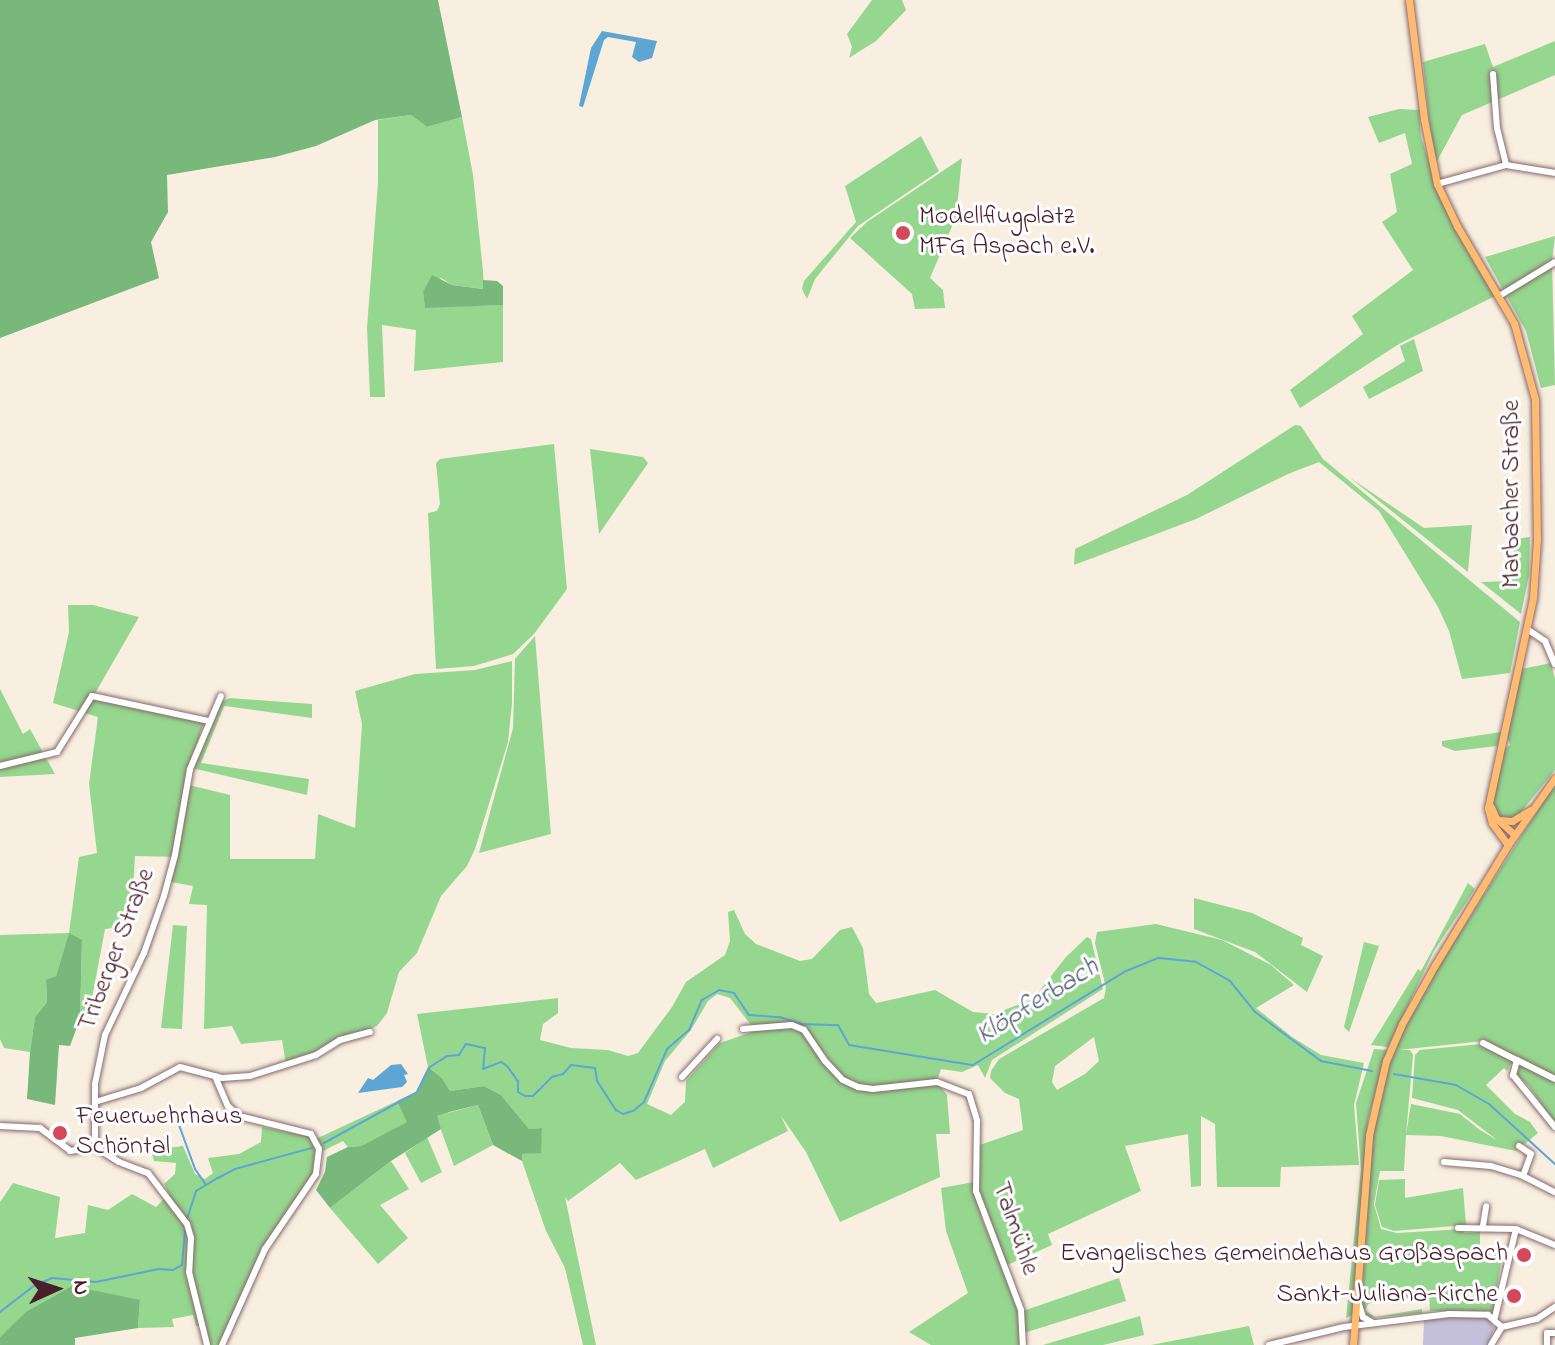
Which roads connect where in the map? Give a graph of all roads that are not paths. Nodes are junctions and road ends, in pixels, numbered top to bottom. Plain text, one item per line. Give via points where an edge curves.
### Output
1 (1409, 0) edge
2 (1493, 74) dead end
3 (1506, 165) junction
4 (1555, 173) edge
5 (1437, 184) junction
6 (1555, 262) edge
7 (1501, 295) junction
8 (1527, 629) junction
9 (1555, 664) edge
10 (221, 696) dead end
11 (209, 721) junction
12 (0, 766) edge
13 (1555, 778) edge
14 (1490, 798) junction
15 (1532, 809) junction
16 (1496, 818) junction
17 (1515, 835) junction
18 (1508, 845) junction
19 (743, 1029) dead end
20 (370, 1032) dead end
21 (717, 1039) dead end
22 (1483, 1043) dead end
23 (1517, 1060) junction
24 (215, 1076) junction
25 (682, 1077) dead end
26 (1555, 1079) edge
27 (95, 1102) junction
28 (0, 1126) edge
29 (1555, 1127) edge
30 (1519, 1146) dead end
31 (95, 1147) junction
32 (1444, 1162) dead end
33 (1523, 1176) junction
34 (1555, 1192) edge
35 (1486, 1206) dead end
36 (1483, 1226) junction
37 (1458, 1228) dead end
38 (1516, 1229) junction
39 (1555, 1245) edge
40 (1358, 1301) junction
41 (1555, 1307) edge
42 (1495, 1317) junction
43 (1376, 1323) junction
44 (1356, 1326) junction
45 (1502, 1327) junction
46 (1551, 1333) edge
47 (207, 1345) edge
48 (222, 1345) edge
49 (1023, 1345) edge
50 (1269, 1345) edge
51 (1353, 1345) edge
52 (1491, 1345) edge
53 (1547, 1345) edge

1 - 5 main road, Marbacher Straße
2 - 3 street
3 - 4 street
3 - 5 street
5 - 7 main road, Marbacher Straße
6 - 7 street
7 - 8 main road, Marbacher Straße via 1524,352 1537,414 1537,556
8 - 9 street via 1545,641
8 - 14 main road, Marbacher Straße
10 - 11 street, Triberger Straße
11 - 12 street via 92,696 57,752
11 - 27 street, Triberger Straße via 190,769 164,896 105,1035
13 - 15 main road
14 - 16 main road
14 - 18 main road via 1489,817
15 - 16 main road via 1512,821
15 - 17 main road
16 - 17 main road
17 - 18 main road
18 - 40 main road via 1416,998 1386,1061 1369,1135
19 - 49 street, Talmühle via 781,1024 804,1030 825,1061 858,1087 937,1082 969,1094 977,1121 976,1191 1021,1310
20 - 24 street via 250,1076
21 - 25 street
22 - 23 street
23 - 26 street
23 - 29 street via 1513,1075
24 - 27 street via 180,1067 141,1088
24 - 48 street via 234,1112 311,1134 319,1155 316,1174 265,1249
27 - 31 street, Triberger Straße
28 - 31 street via 28,1125 70,1151
30 - 33 street via 1531,1154
31 - 47 street via 148,1173 184,1221 191,1238 189,1272
32 - 33 street via 1491,1166
33 - 34 street
35 - 36 street
36 - 37 street
36 - 38 street
38 - 39 street
38 - 42 street
40 - 43 street via 1363,1317
40 - 44 main road
41 - 45 street via 1537,1319
42 - 43 street via 1449,1314
42 - 45 street
43 - 44 street
44 - 50 street
44 - 51 main road
45 - 52 street
46 - 53 street

